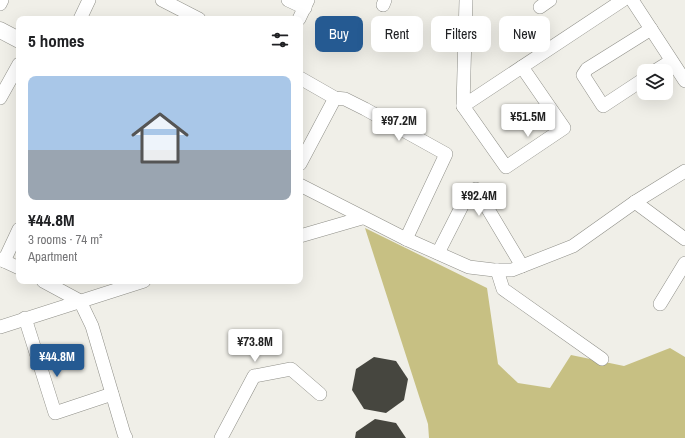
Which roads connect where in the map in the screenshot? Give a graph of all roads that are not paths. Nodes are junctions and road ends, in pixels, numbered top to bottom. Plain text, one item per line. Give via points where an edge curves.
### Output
1 (2, 0) edge
2 (89, 0) edge
3 (162, 0) edge
4 (288, 0) edge
5 (466, 0) edge
6 (623, 0) edge
7 (632, 0) edge
8 (0, 4) edge
9 (304, 9) edge
10 (85, 16) edge
11 (193, 16) edge
12 (651, 28) junction
13 (0, 30) edge
14 (16, 38) edge
15 (671, 60) junction
16 (665, 64) edge
17 (522, 67) junction
18 (16, 69) edge
19 (303, 80) edge
20 (685, 80) edge
21 (637, 84) edge
22 (0, 98) edge
23 (335, 98) junction
24 (463, 106) junction
25 (303, 158) edge
26 (685, 171) edge
27 (303, 186) edge
28 (635, 202) junction
29 (362, 218) junction
30 (16, 234) edge
31 (303, 235) edge
32 (406, 239) junction
33 (685, 239) edge
34 (438, 253) junction
35 (2, 260) edge
36 (685, 264) edge
37 (522, 266) junction
38 (16, 267) edge
39 (497, 270) junction
40 (49, 284) edge
41 (134, 284) edge
42 (80, 301) junction
43 (660, 304) dead end
44 (25, 318) junction
45 (0, 327) edge
46 (602, 359) dead end
47 (112, 394) junction
48 (320, 394) dead end
49 (126, 438) edge
50 (221, 438) edge

1 - 8 street
2 - 10 street
3 - 11 street
4 - 9 street
5 - 24 street
6 - 17 street
7 - 12 street
12 - 15 street
12 - 21 street via 587,69 583,75 603,106
13 - 14 street
15 - 16 street
15 - 20 street
17 - 24 street
17 - 24 street via 564,128 506,167
18 - 22 street
19 - 23 street
23 - 25 street
23 - 32 street via 345,99 365,109 446,154
26 - 28 street
27 - 29 street
28 - 33 street
28 - 37 street via 573,246
29 - 31 street
29 - 32 street
30 - 35 street
32 - 34 street
34 - 37 street via 468,194 476,189
34 - 39 street via 469,267
35 - 38 street
36 - 43 street
37 - 39 street via 512,270
39 - 46 street via 503,289
40 - 42 street
41 - 42 street
42 - 44 street
42 - 47 street via 92,326
44 - 45 street
44 - 47 street via 55,413
47 - 49 street
48 - 50 street via 291,369 254,376

